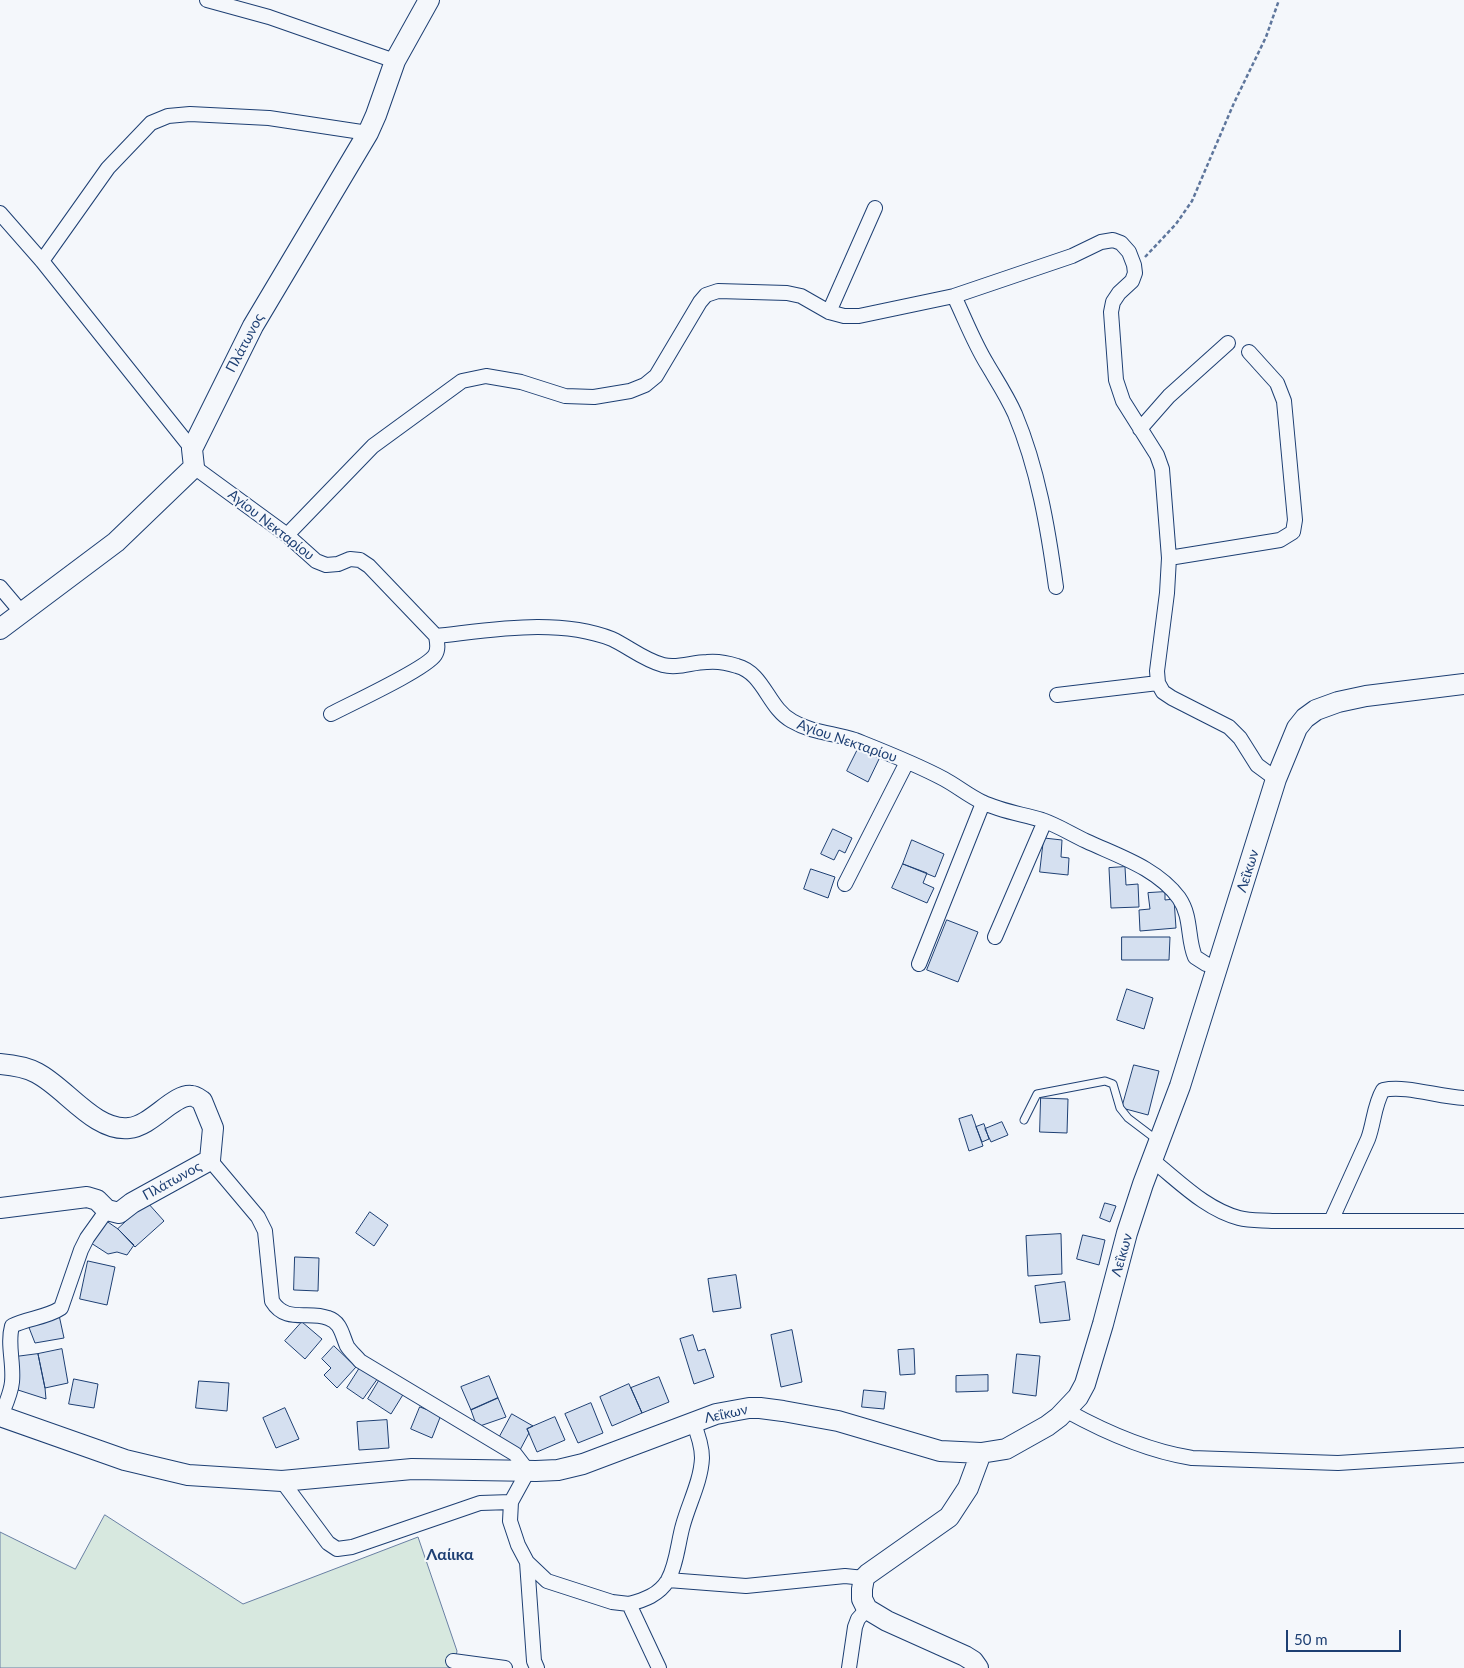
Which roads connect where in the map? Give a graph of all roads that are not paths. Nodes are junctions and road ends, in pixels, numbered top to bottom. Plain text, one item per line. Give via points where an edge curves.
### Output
1 (207, 0) edge
2 (429, 0) edge
3 (395, 61) junction
4 (368, 133) junction
5 (875, 208) dead end
6 (0, 213) edge
7 (42, 261) junction
8 (954, 296) junction
9 (829, 312) junction
10 (1228, 343) dead end
11 (1249, 352) dead end
12 (1140, 429) junction
13 (193, 458) junction
14 (287, 535) junction
15 (1169, 558) junction
16 (0, 587) edge
17 (1056, 587) dead end
18 (22, 613) junction
19 (0, 629) edge
20 (436, 636) junction
21 (1158, 683) junction
22 (1464, 684) edge
23 (1057, 695) dead end
24 (331, 714) dead end
25 (907, 762) junction
26 (1276, 780) junction
27 (983, 803) junction
28 (1045, 821) junction
29 (845, 884) dead end
30 (995, 937) dead end
31 (919, 964) dead end
32 (1217, 967) junction
33 (0, 1064) edge
34 (1464, 1098) edge
35 (1024, 1120) dead end
36 (1156, 1151) junction
37 (210, 1160) junction
38 (0, 1208) edge
39 (107, 1210) junction
40 (1331, 1220) junction
41 (1464, 1221) edge
42 (1067, 1411) junction
43 (1, 1416) edge
44 (693, 1422) junction
45 (981, 1453) junction
46 (1464, 1455) edge
47 (528, 1471) junction
48 (282, 1481) junction
49 (511, 1502) junction
50 (527, 1562) junction
51 (864, 1578) junction
52 (668, 1580) junction
53 (629, 1604) junction
54 (867, 1608) junction
55 (453, 1662) dead end
56 (505, 1668) edge
57 (537, 1668) edge
58 (660, 1668) edge
59 (849, 1668) edge
60 (978, 1668) edge

1 - 3 street via 269,17
2 - 3 street, Πλάτωνος
3 - 4 street, Πλάτωνος
4 - 7 street via 269,118 168,116 151,123 108,168
4 - 13 street, Πλάτωνος via 253,326
5 - 9 street
6 - 7 street, Αγίου Νεκταρίου
7 - 13 street, Αγίου Νεκταρίου
8 - 9 street via 859,316
8 - 12 street via 1072,256 1101,242 1113,240 1121,243 1129,252 1134,273 1132,281 1113,302 1116,380 1123,401
8 - 17 street via 986,364 1016,415 1048,526
9 - 14 street via 801,296 787,293 718,291 700,302 656,376 646,385 630,391 594,397 565,396 521,382 486,376 462,381 373,446
10 - 12 street via 1169,396
11 - 15 street via 1277,383 1284,401 1295,520 1293,532 1280,540
12 - 15 street via 1162,469
13 - 14 street, Αγίου Νεκταρίου
13 - 18 street, Πλάτωνος via 116,542
14 - 20 street, Αγίου Νεκταρίου via 316,561 326,565 350,558 369,566
15 - 21 street
16 - 18 street
18 - 19 street, Πλάτωνος
20 - 24 street via 437,650 430,660
20 - 25 street, Αγίου Νεκταρίου via 512,628 562,628 612,640 665,666 724,662 741,666 756,677 776,708 791,721 853,739
21 - 23 street
21 - 26 street via 1172,698 1229,727 1257,765
22 - 26 street, Λεΐκων via 1349,699 1316,710 1297,728
25 - 27 street, Αγίου Νεκταρίου via 944,779
25 - 29 street
26 - 32 street, Λεΐκων
27 - 28 street, Αγίου Νεκταρίου
27 - 31 street
28 - 30 street
28 - 32 street, Αγίου Νεκταρίου via 1160,878 1183,906 1195,957
32 - 36 street, Λεΐκων
33 - 37 street, Πλάτωνος via 36,1072 57,1085 93,1117 111,1127 130,1128 145,1124 181,1097 193,1096 202,1101 213,1128
34 - 40 street via 1394,1088 1383,1090 1377,1100 1368,1140
35 - 36 lane via 1037,1094 1105,1081 1113,1084 1120,1108
36 - 40 street via 1199,1198 1232,1216 1260,1220
36 - 42 street, Λεΐκων via 1128,1233 1089,1374 1083,1390
37 - 39 street, Πλάτωνος via 120,1214
37 - 47 street via 258,1217 265,1231 272,1301 278,1310 330,1318 340,1326 348,1348 360,1361 515,1454
38 - 39 street via 87,1196
39 - 43 street via 81,1250 61,1308 53,1314 12,1326 9,1336 12,1383
40 - 41 street
42 - 45 street, Λεΐκων via 1006,1449
42 - 46 street via 1141,1444 1192,1458 1338,1463
43 - 48 street, Λεΐκων via 125,1460 188,1475
44 - 45 street, Λεΐκων via 727,1411 760,1408 838,1421 940,1451
44 - 47 street, Λεΐκων via 583,1464 558,1470
44 - 52 street via 702,1446 700,1474
45 - 51 street via 968,1488 949,1517
47 - 48 street, Λεΐκων via 412,1469
47 - 49 street
48 - 49 street via 328,1543 338,1549 480,1503
49 - 50 street via 510,1521
50 - 53 street via 547,1582
50 - 57 street
51 - 52 street via 845,1576 746,1586
51 - 54 street via 862,1594
52 - 53 street via 659,1591
53 - 58 street
54 - 59 street via 854,1627
54 - 60 street via 887,1621 965,1656
55 - 56 street

